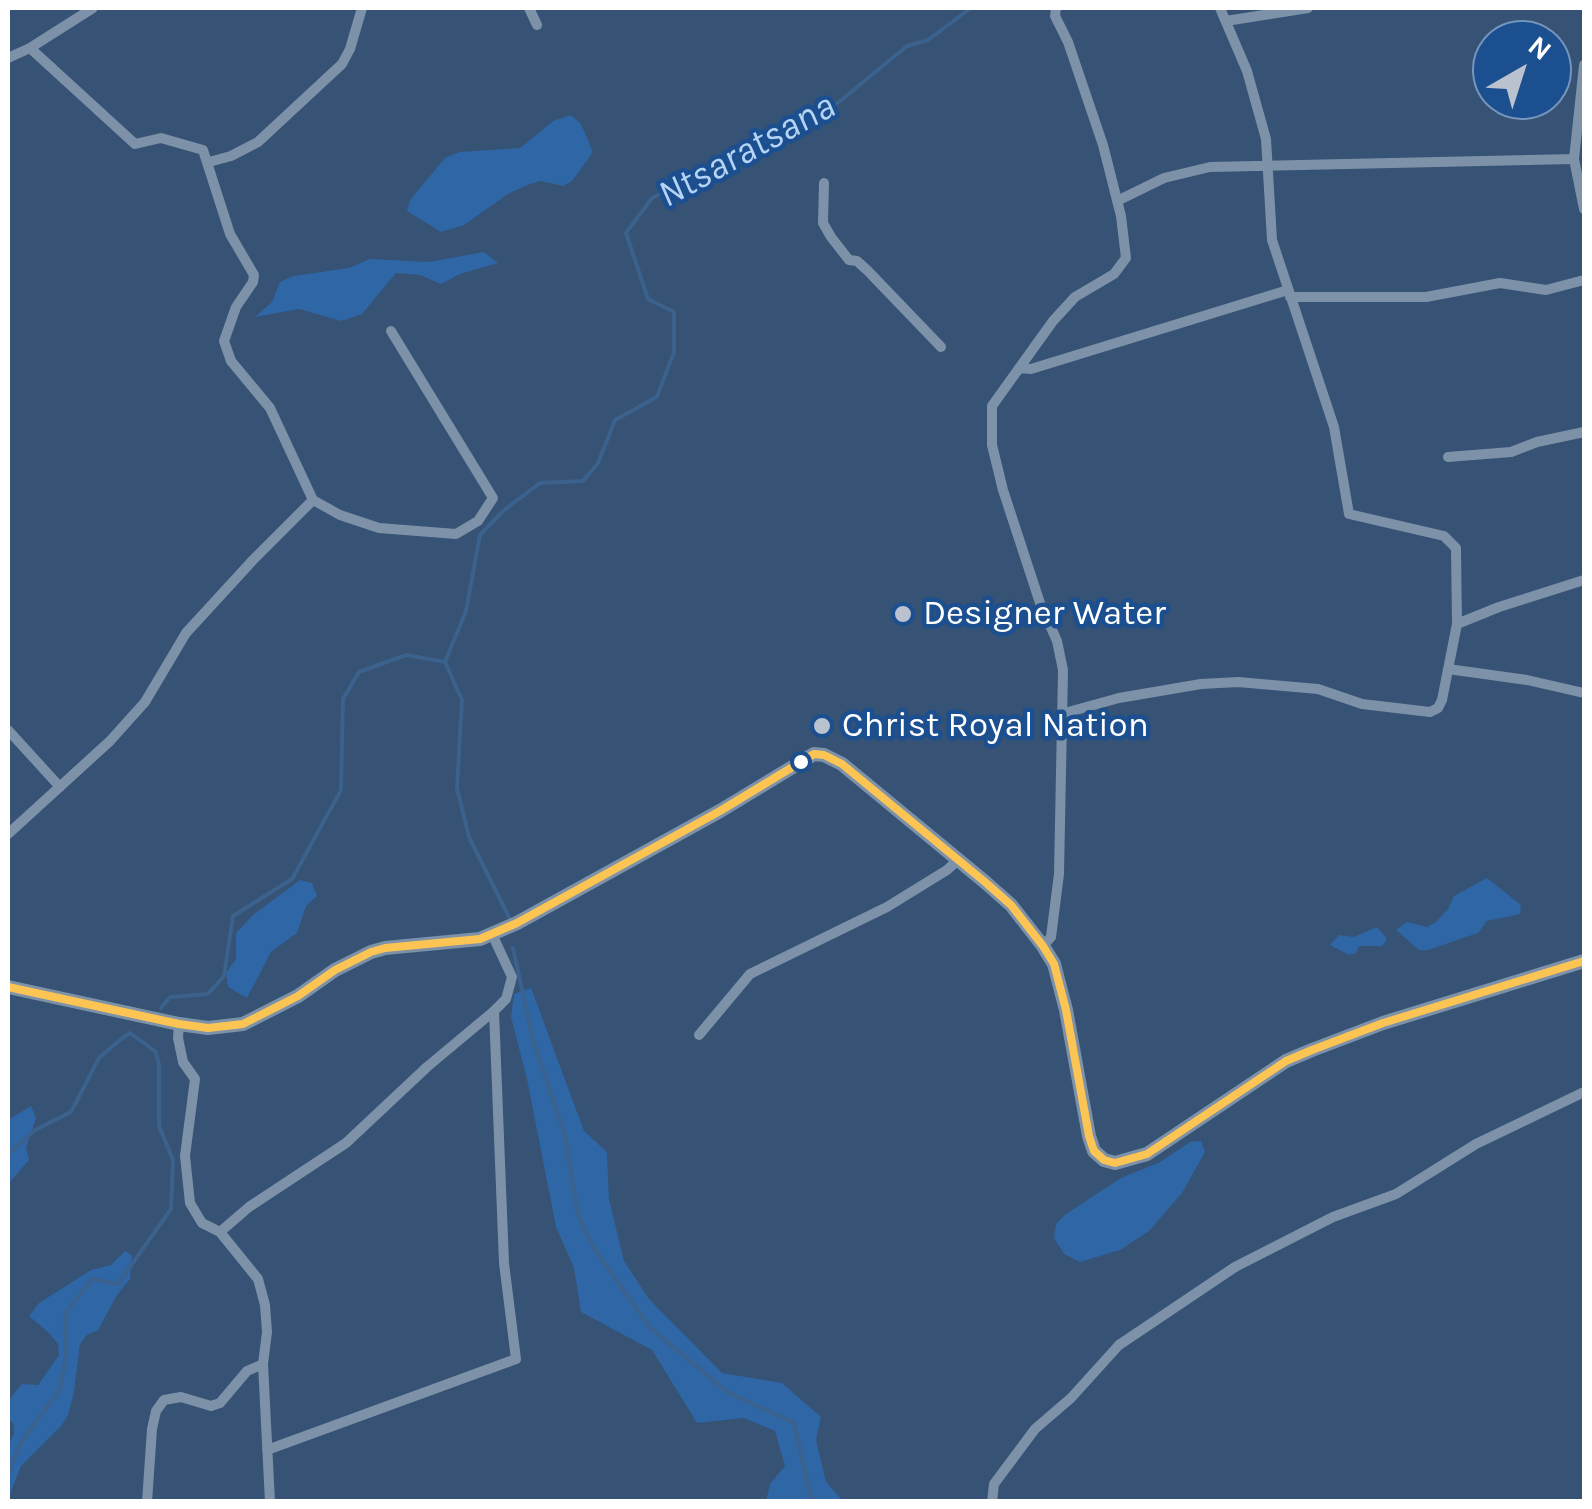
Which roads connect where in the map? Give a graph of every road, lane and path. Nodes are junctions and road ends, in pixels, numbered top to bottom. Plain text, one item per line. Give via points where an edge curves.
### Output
1 (93, 8) edge
2 (362, 8) edge
3 (529, 8) edge
4 (1056, 8) edge
5 (1220, 8) edge
6 (1308, 8) edge
7 (1226, 21) junction
8 (537, 24) dead end
9 (30, 48) junction
10 (8, 58) edge
11 (1584, 65) edge
12 (1574, 159) junction
13 (209, 162) junction
14 (1269, 164) junction
15 (824, 182) dead end
16 (1118, 201) junction
17 (1584, 209) edge
18 (1584, 280) edge
19 (1289, 294) junction
20 (392, 331) dead end
21 (941, 347) dead end
22 (1019, 368) junction
23 (1584, 432) edge
24 (1448, 457) dead end
25 (313, 500) junction
26 (1584, 580) edge
27 (1457, 624) junction
28 (1448, 669) junction
29 (1584, 693) edge
30 (1061, 714) junction
31 (8, 730) edge
32 (60, 787) junction
33 (8, 834) edge
34 (958, 860) junction
35 (492, 934) junction
36 (1043, 946) junction
37 (1584, 961) edge
38 (8, 988) edge
39 (494, 1011) junction
40 (179, 1024) junction
41 (699, 1036) dead end
42 (1584, 1092) edge
43 (220, 1232) junction
44 (263, 1364) junction
45 (267, 1450) junction
46 (147, 1502) edge
47 (270, 1502) edge
48 (992, 1502) edge

1 - 9 street
2 - 13 street via 342,64 258,142
3 - 8 street
4 - 16 street
5 - 7 street
6 - 7 street
7 - 14 street via 1247,71
9 - 10 street
9 - 13 street via 135,144 161,138 186,143 203,150
11 - 12 street
12 - 14 street
12 - 17 street
13 - 25 street via 230,234 254,275 224,341 231,361 270,408
14 - 16 street via 1164,178
14 - 19 street via 1272,240
15 - 21 street via 823,223 831,238
16 - 22 street via 1123,266 1075,297
18 - 19 street via 1546,290 1500,283 1426,298
19 - 22 street
19 - 27 street via 1334,427 1349,514 1451,540
20 - 25 street via 493,498 478,521 456,534 379,528
22 - 30 street via 992,406 992,445 1057,641
23 - 24 street via 1511,452
25 - 32 street via 186,633 145,702
26 - 27 street
27 - 28 street
28 - 29 street
28 - 30 street via 1442,700 1430,712 1362,704 1318,688 1238,682 1162,689
30 - 36 street via 1060,874
31 - 32 street
32 - 33 street
34 - 35 street via 842,764 814,754
34 - 36 street via 1011,905
34 - 41 street via 887,906 750,974
35 - 39 street via 512,977
35 - 40 street via 370,952 244,1024
36 - 37 street via 1066,1010 1089,1136 1094,1151 1115,1163 1147,1154 1286,1061 1383,1023
38 - 40 street
39 - 43 street via 346,1143
39 - 45 street via 504,1262 516,1359
40 - 43 street via 184,1062 194,1080 185,1156 190,1203 202,1224
42 - 48 street via 1476,1144 1396,1194 1332,1217 1234,1267 1134,1335 1036,1429 994,1484
43 - 44 street via 258,1279 267,1332
44 - 45 street
44 - 46 street via 220,1403 164,1400 152,1429
45 - 47 street

